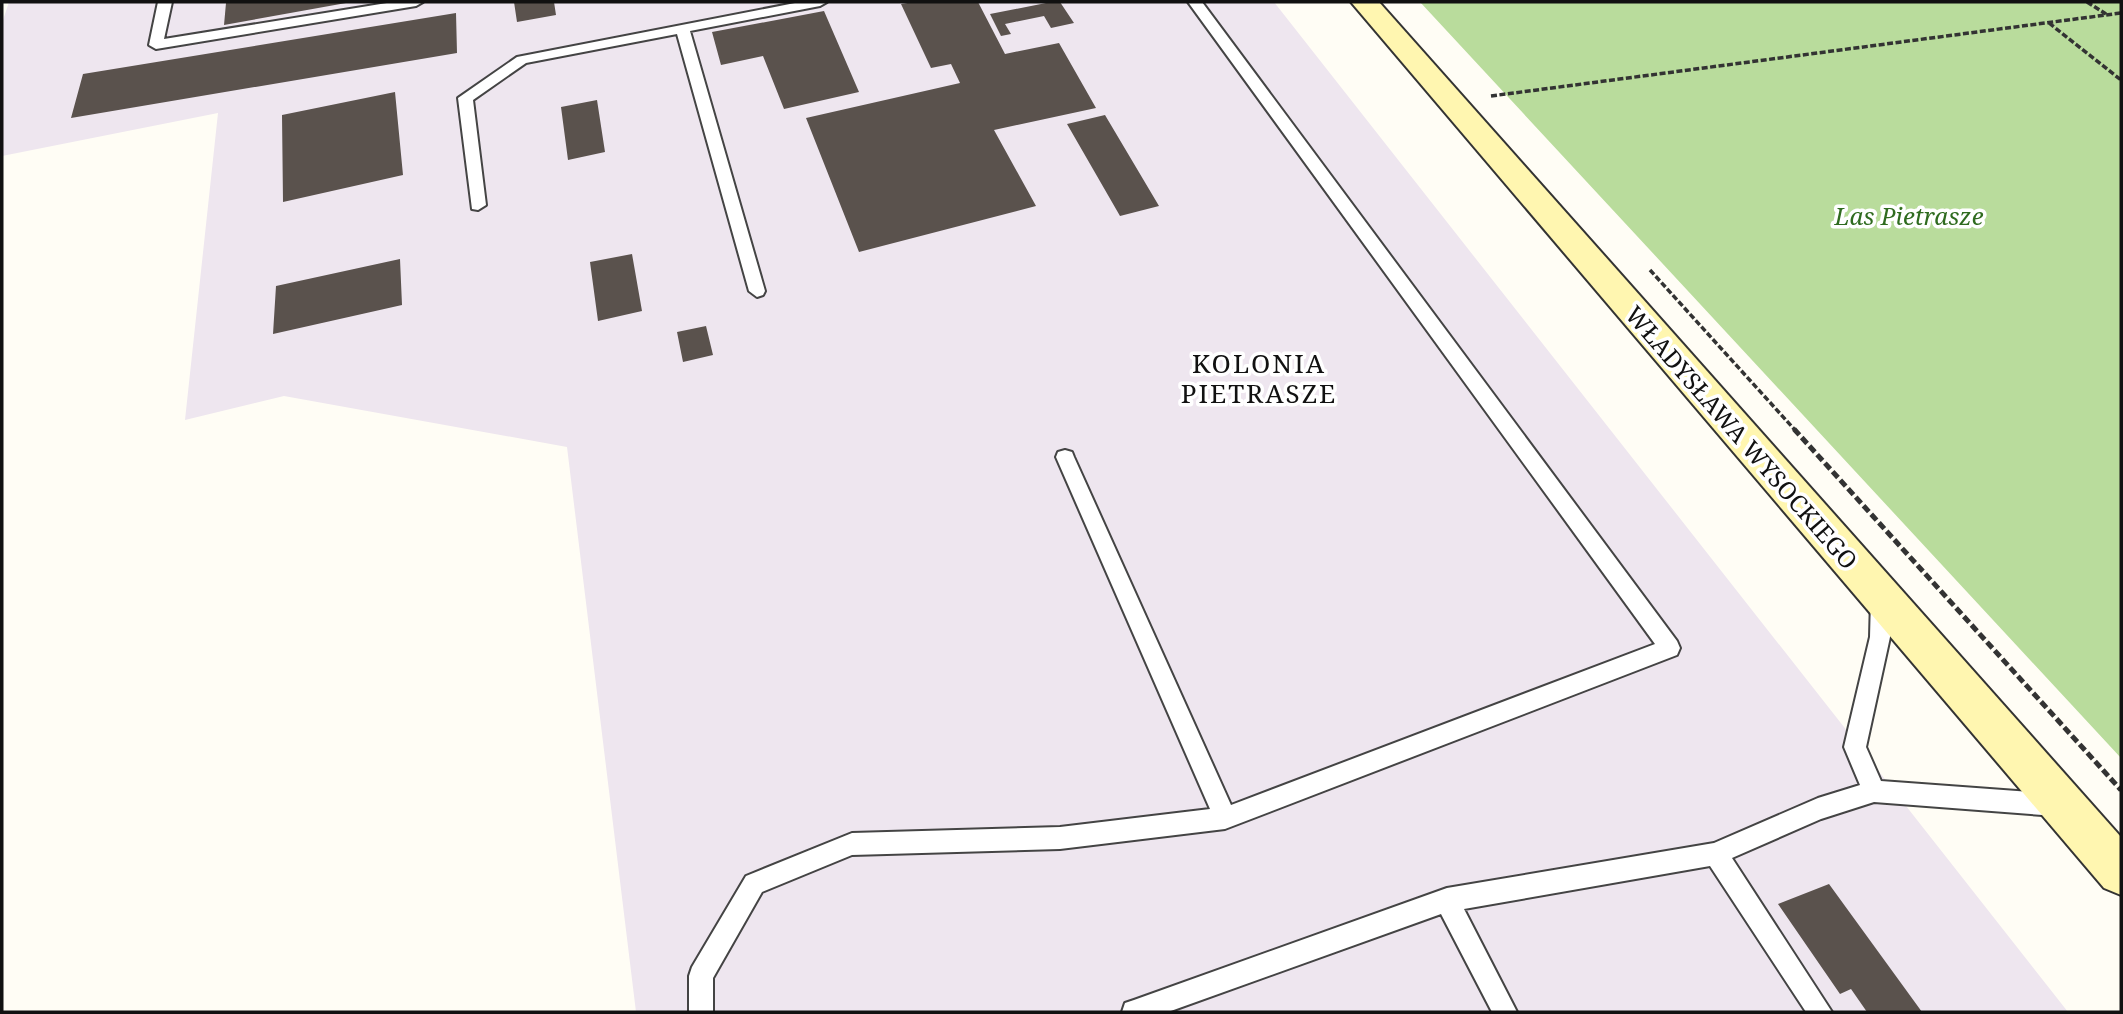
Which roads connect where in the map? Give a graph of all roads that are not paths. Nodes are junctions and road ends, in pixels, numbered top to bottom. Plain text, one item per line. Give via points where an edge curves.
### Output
1 (165, 2) edge
2 (416, 2) edge
3 (820, 2) edge
4 (1195, 2) edge
5 (1365, 2) edge
6 (682, 29) junction
7 (478, 205) dead end
8 (757, 291) dead end
9 (1065, 457) dead end
10 (1881, 598) junction
11 (1874, 791) junction
12 (2062, 806) junction
13 (1225, 818) junction
14 (1715, 854) junction
15 (2121, 872) edge
16 (1447, 900) junction
17 (701, 1012) edge
18 (1135, 1012) edge
19 (1505, 1012) edge
20 (1820, 1012) edge

1 - 2 lane via 156,45
3 - 6 lane
4 - 13 lane via 1671,648
5 - 10 main road, WŁADYSŁAWA WYSOCKIEGO via 1468,94
6 - 7 lane via 522,60 465,98
6 - 8 lane
9 - 13 lane
10 - 11 lane via 1880,637 1855,747
10 - 12 main road, WŁADYSŁAWA WYSOCKIEGO
11 - 12 lane
11 - 14 lane via 1818,809
12 - 15 main road, WŁADYSŁAWA WYSOCKIEGO
13 - 17 lane via 1060,838 852,844 754,884 701,976
14 - 16 lane
14 - 20 lane
16 - 18 lane
16 - 19 lane

